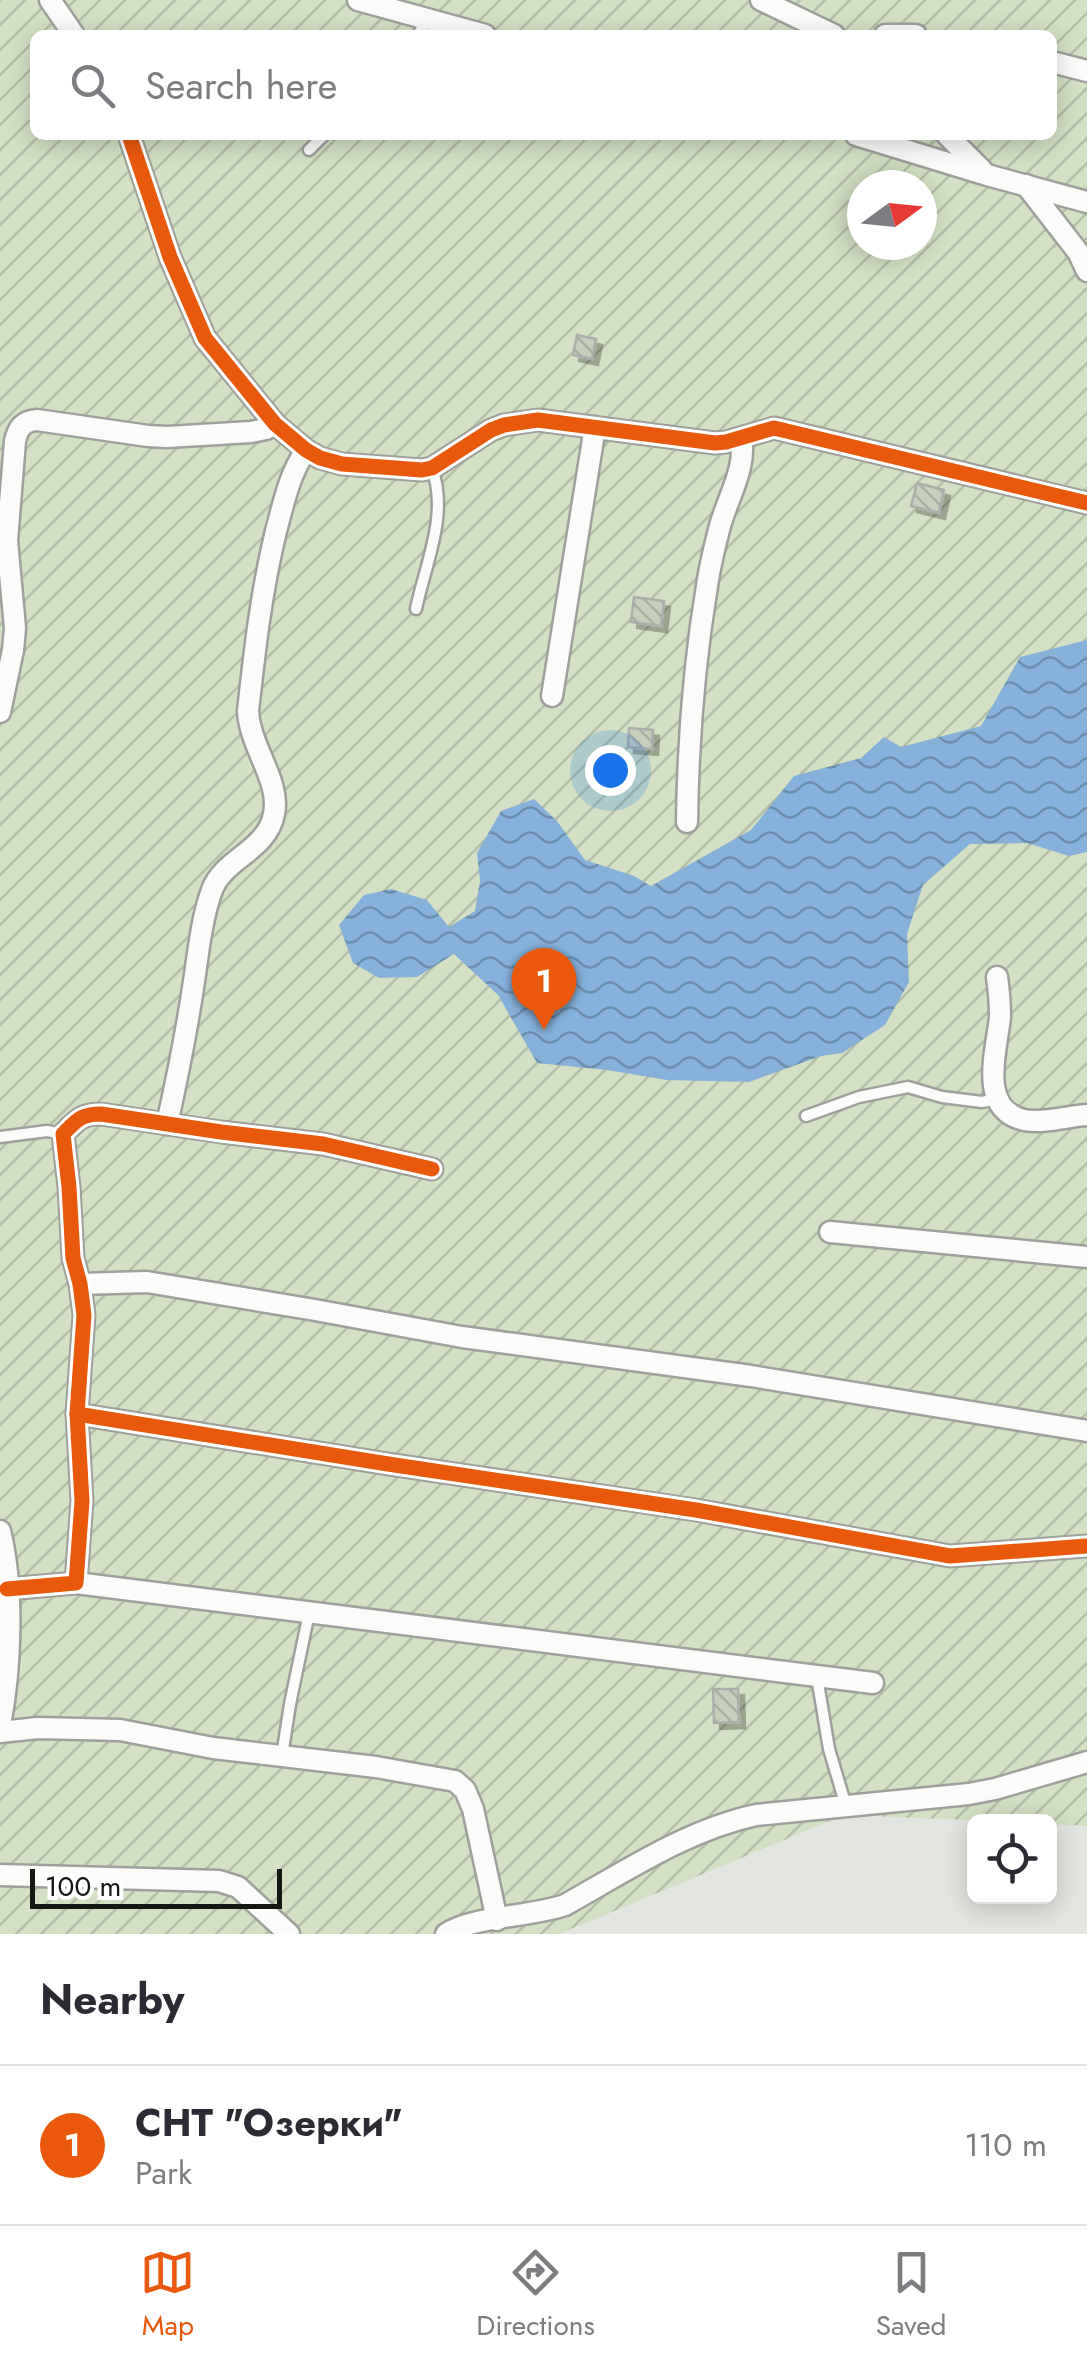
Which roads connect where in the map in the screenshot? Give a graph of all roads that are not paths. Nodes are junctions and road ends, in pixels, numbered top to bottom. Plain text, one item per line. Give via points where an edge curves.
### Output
1 (50, 0) edge
2 (358, 0) edge
3 (761, 0) edge
4 (422, 28) edge
5 (71, 30) edge
6 (817, 30) edge
7 (1057, 63) edge
8 (1087, 71) edge
9 (131, 140) edge
10 (319, 140) edge
11 (872, 140) edge
12 (951, 140) edge
13 (310, 150) dead end
14 (987, 175) junction
15 (1026, 185) junction
16 (1087, 202) edge
17 (1087, 272) edge
18 (275, 424) junction
19 (595, 427) junction
20 (741, 438) junction
21 (306, 450) junction
22 (432, 468) junction
23 (1087, 503) edge
24 (416, 610) dead end
25 (552, 696) dead end
26 (0, 712) edge
27 (687, 822) dead end
28 (997, 978) dead end
29 (997, 1099) junction
30 (1087, 1114) edge
31 (806, 1116) dead end
32 (167, 1124) junction
33 (63, 1134) junction
34 (0, 1137) edge
35 (432, 1169) dead end
36 (830, 1232) dead end
37 (1087, 1257) edge
38 (80, 1284) junction
39 (77, 1414) junction
40 (1087, 1431) edge
41 (0, 1532) edge
42 (1087, 1546) edge
43 (76, 1583) junction
44 (7, 1589) junction
45 (310, 1612) junction
46 (816, 1676) junction
47 (874, 1683) dead end
48 (0, 1729) edge
49 (282, 1756) junction
50 (1087, 1762) edge
51 (846, 1806) junction
52 (0, 1875) edge
53 (497, 1920) junction
54 (290, 1934) edge
55 (446, 1934) edge

1 - 5 street
2 - 4 street
3 - 6 street
7 - 8 street
9 - 18 street via 205,338
10 - 13 lane
11 - 14 street
12 - 14 street
14 - 15 street
15 - 16 street
15 - 17 street
18 - 21 street
18 - 26 street via 250,432 167,436 37,420 22,425 14,441 7,541 14,639
19 - 20 street via 714,443
19 - 22 street via 538,420 504,425
19 - 25 street
20 - 23 street via 789,429
20 - 27 street via 742,461 714,551 693,688
21 - 22 street via 342,464
21 - 32 street via 288,484 263,582 248,711 273,786 274,816 258,844 213,887
22 - 24 lane via 438,491 434,536
28 - 29 street
29 - 30 street via 1026,1120
29 - 31 lane via 942,1097 908,1087
32 - 33 street via 88,1114
32 - 35 street via 323,1144
33 - 34 lane
33 - 38 street
36 - 37 street
38 - 39 street via 84,1336
38 - 40 street via 147,1282
39 - 42 street via 950,1556
39 - 43 street via 82,1500
41 - 44 street
43 - 44 street
43 - 45 street
44 - 48 street
45 - 46 street
45 - 49 lane
46 - 47 street
46 - 51 lane
48 - 49 street via 120,1730
49 - 53 street via 454,1781 473,1809
50 - 51 street via 995,1789
51 - 53 street via 728,1821 565,1906
52 - 54 street via 219,1881 238,1887
53 - 55 street

